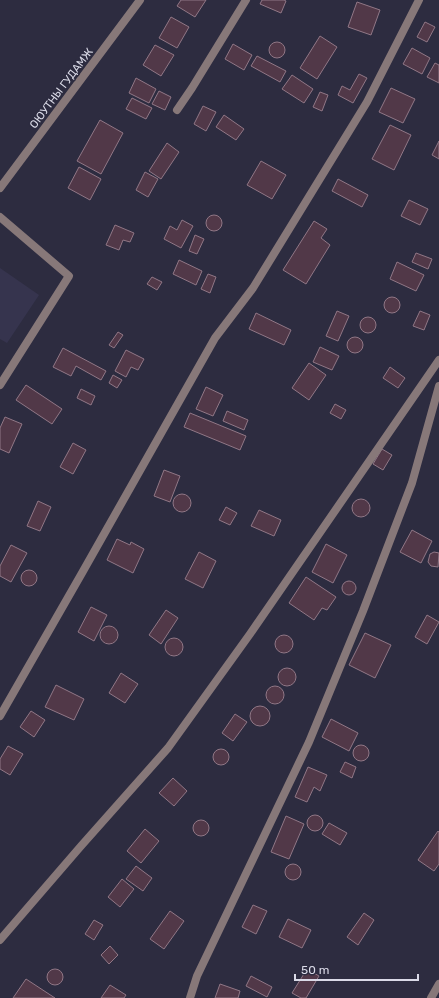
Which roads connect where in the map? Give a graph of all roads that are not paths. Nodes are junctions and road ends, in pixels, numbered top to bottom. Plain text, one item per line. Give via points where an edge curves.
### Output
1 (140, 0) edge
2 (246, 0) edge
3 (419, 0) edge
4 (177, 110) dead end
5 (0, 188) edge
6 (0, 217) edge
7 (439, 360) edge
8 (0, 385) edge
9 (439, 386) edge
10 (0, 716) edge
11 (0, 940) edge
12 (439, 984) edge
13 (190, 998) edge
14 (430, 998) edge

1 - 5 street, ОЮУТНЫ ГУДАМЖ
2 - 4 street
3 - 10 street via 367,102 253,288 215,338
6 - 8 street via 69,276
7 - 11 street via 168,748
9 - 13 street via 412,483 312,734 197,976
12 - 14 street

